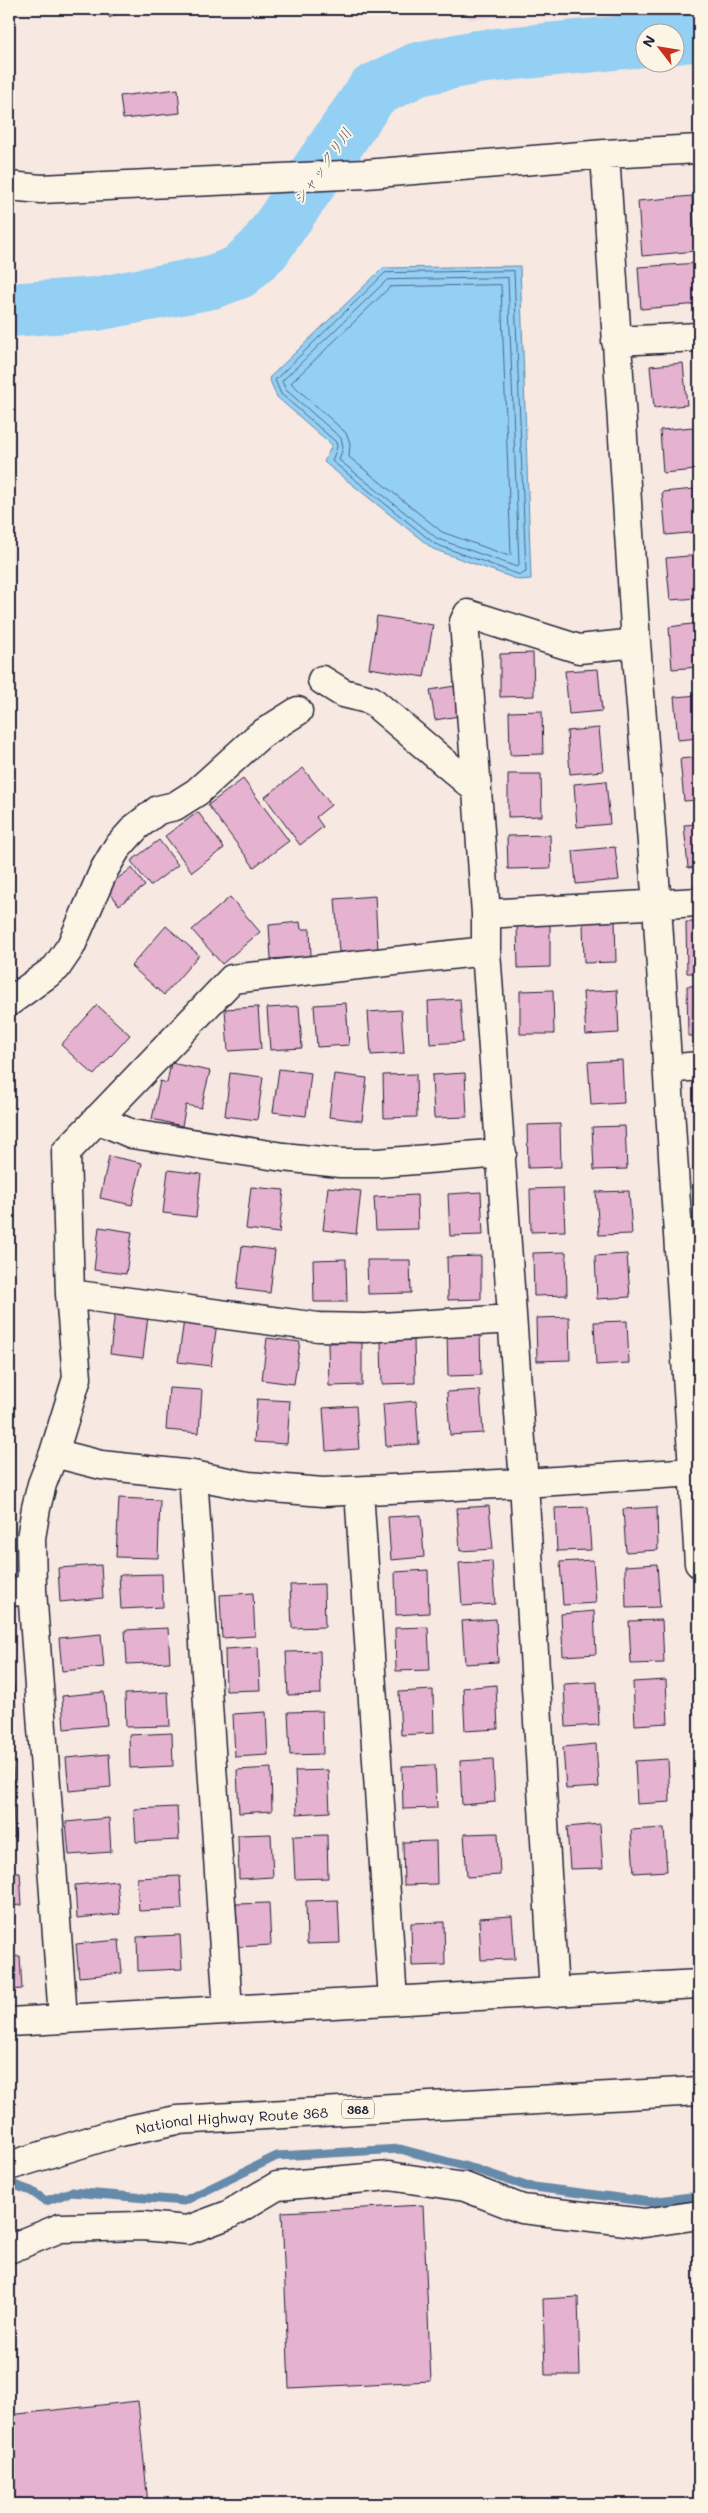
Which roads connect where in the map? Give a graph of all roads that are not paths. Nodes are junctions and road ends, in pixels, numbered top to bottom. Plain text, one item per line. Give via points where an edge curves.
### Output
1 (699, 149) edge
2 (606, 154) junction
3 (9, 186) edge
4 (699, 336) edge
5 (616, 341) junction
6 (636, 644) junction
7 (322, 680) dead end
8 (298, 711) dead end
9 (477, 790) junction
10 (699, 902) edge
11 (657, 905) junction
12 (486, 914) junction
13 (486, 951) junction
14 (9, 1002) edge
15 (699, 1066) edge
16 (667, 1069) junction
17 (97, 1118) junction
18 (502, 1153) junction
19 (70, 1294) junction
20 (512, 1319) junction
21 (54, 1454) junction
22 (694, 1472) junction
23 (193, 1475) junction
24 (524, 1483) junction
25 (359, 1491) junction
26 (699, 1563) edge
27 (20, 1591) edge
28 (699, 1984) edge
29 (554, 1993) junction
30 (393, 2000) junction
31 (228, 2010) junction
32 (63, 2018) junction
33 (9, 2022) edge
34 (699, 2091) edge
35 (15, 2163) edge
36 (699, 2215) edge
37 (9, 2249) edge

1 - 2 main road
2 - 3 main road via 366,174 41,189
2 - 5 main road
4 - 5 main road
5 - 6 main road
6 - 9 main road via 579,649 468,614 464,622
6 - 11 main road
7 - 9 main road via 343,693 370,700
8 - 14 main road via 260,735 197,792 175,806 158,810 136,827 117,848 104,870 71,946 56,968
9 - 12 main road
10 - 11 main road
11 - 12 main road
11 - 16 main road
12 - 13 main road
13 - 17 main road via 232,979
13 - 18 main road
15 - 16 main road
16 - 22 main road
17 - 18 main road via 132,1134 340,1163
17 - 19 main road via 66,1152
18 - 20 main road
19 - 20 main road via 318,1327 365,1328
19 - 21 main road via 77,1378
20 - 24 main road
21 - 23 main road via 102,1465
21 - 27 main road via 42,1484
22 - 24 main road
22 - 26 main road
23 - 25 main road via 285,1490
23 - 31 main road
24 - 25 main road
24 - 29 main road
25 - 30 main road
27 - 32 main road
28 - 29 main road
29 - 30 main road
30 - 31 main road
31 - 32 main road
32 - 33 main road
34 - 35 main road, National Highway Route 368 / 368 via 177,2120 119,2132
36 - 37 main road via 644,2223 522,2209 465,2187 389,2176 277,2186 228,2216 188,2230 143,2226 60,2228

